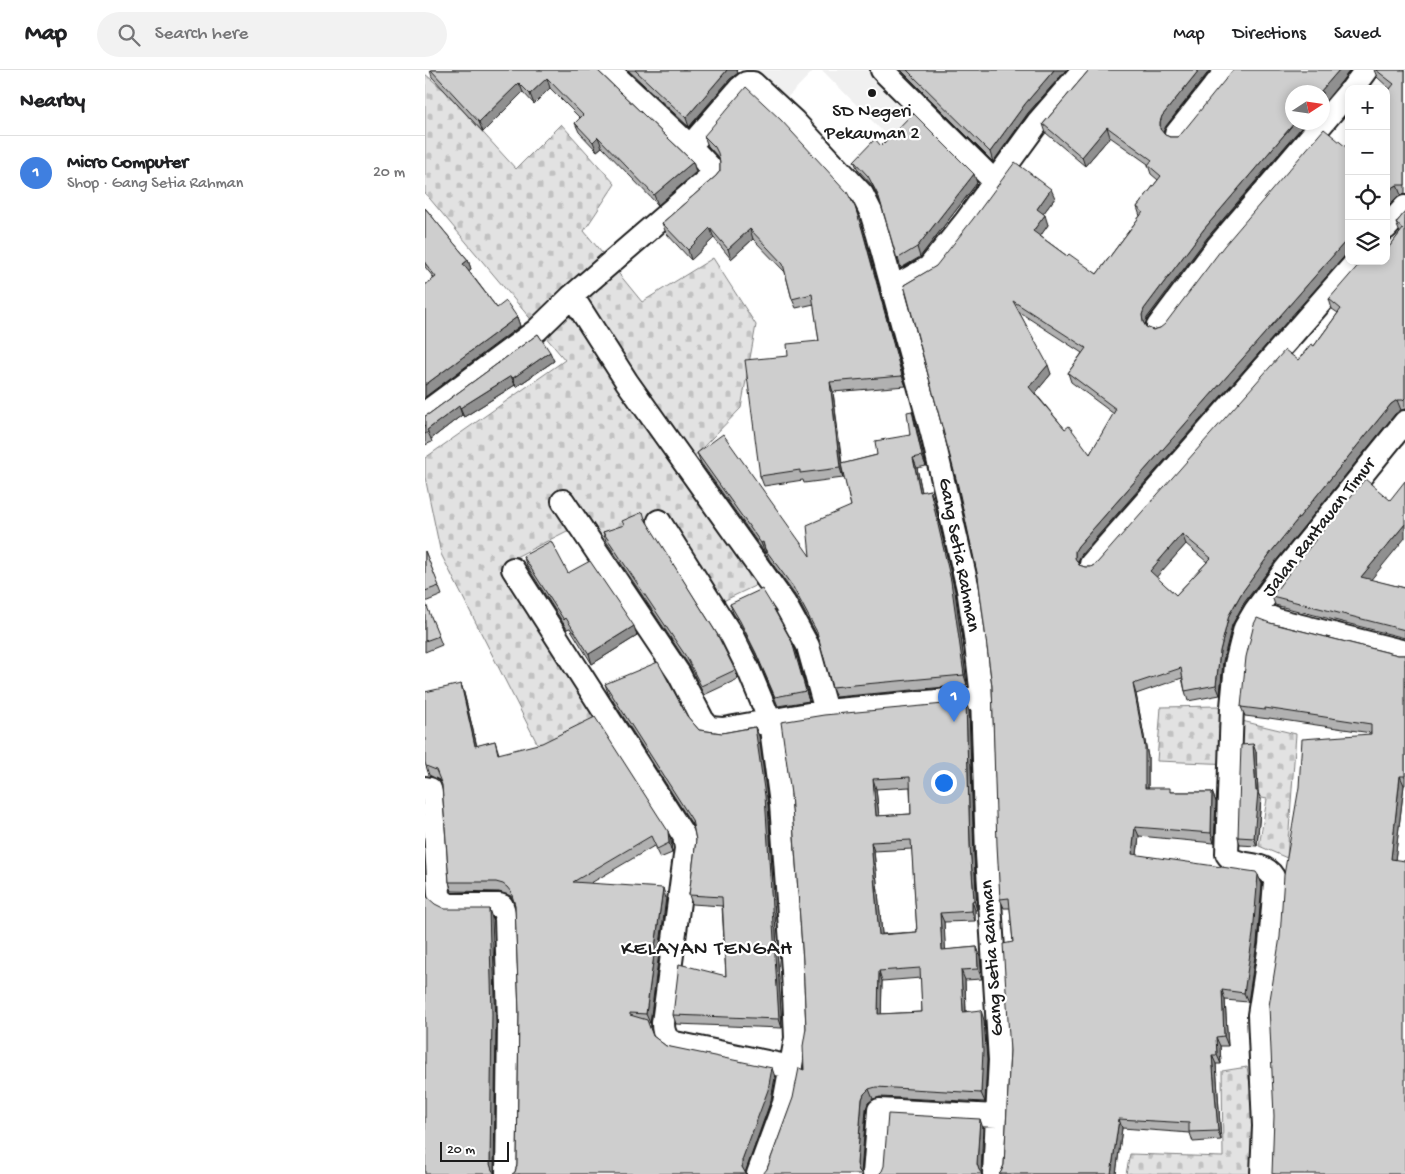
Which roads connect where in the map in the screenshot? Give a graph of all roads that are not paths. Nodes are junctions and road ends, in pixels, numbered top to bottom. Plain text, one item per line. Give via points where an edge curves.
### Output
1 (609, 70) edge
2 (882, 70) edge
3 (1083, 70) edge
4 (1227, 70) edge
5 (1366, 70) edge
6 (1354, 85) edge
7 (1345, 97) edge
8 (1176, 134) dead end
9 (690, 146) junction
10 (995, 182) junction
11 (1405, 207) edge
12 (1390, 224) edge
13 (1353, 265) edge
14 (892, 288) junction
15 (572, 296) junction
16 (1159, 326) edge
17 (425, 413) edge
18 (1405, 422) edge
19 (563, 501) dead end
20 (659, 521) dead end
21 (1091, 564) edge
22 (513, 569) dead end
23 (1255, 611) junction
24 (1405, 652) edge
25 (982, 697) junction
26 (826, 710) junction
27 (770, 721) junction
28 (425, 788) edge
29 (431, 869) edge
30 (791, 1067) junction
31 (997, 1116) junction
32 (507, 1174) edge
33 (758, 1174) edge
34 (873, 1174) edge
35 (994, 1174) edge
36 (1262, 1174) edge

1 - 9 street
2 - 10 street
3 - 10 street via 1038,122
4 - 8 street
5 - 6 street
7 - 16 street via 1217,247
9 - 14 street, Gang Setia Rahman via 746,82 753,83 794,121 862,194 871,212
9 - 15 street via 709,166 709,178
10 - 14 street via 929,267
11 - 12 street
13 - 21 street
14 - 25 street, Gang Setia Rahman via 932,433 968,589
15 - 17 street via 537,330
15 - 26 street via 627,382 785,604 808,646
18 - 23 street, Jalan Rantauan Timur
19 - 27 street via 679,674 706,725 723,729
20 - 27 street via 732,636
22 - 30 street via 684,836 686,848 663,1031 675,1044
23 - 24 street via 1277,620
23 - 36 street, Jalan Rantauan Timur via 1245,628 1236,664 1229,754 1227,854 1233,860 1267,869 1275,881 1270,945 1259,1015
25 - 26 street
25 - 31 street, Gang Setia Rahman via 987,855 1000,1060
26 - 27 street
27 - 30 street via 781,804 793,971 796,1038
28 - 29 street via 433,798
29 - 32 street via 444,902 449,905 499,905 506,918 509,1023
30 - 33 street via 784,1103
31 - 34 street via 879,1110
31 - 35 street, Gang Setia Rahman

